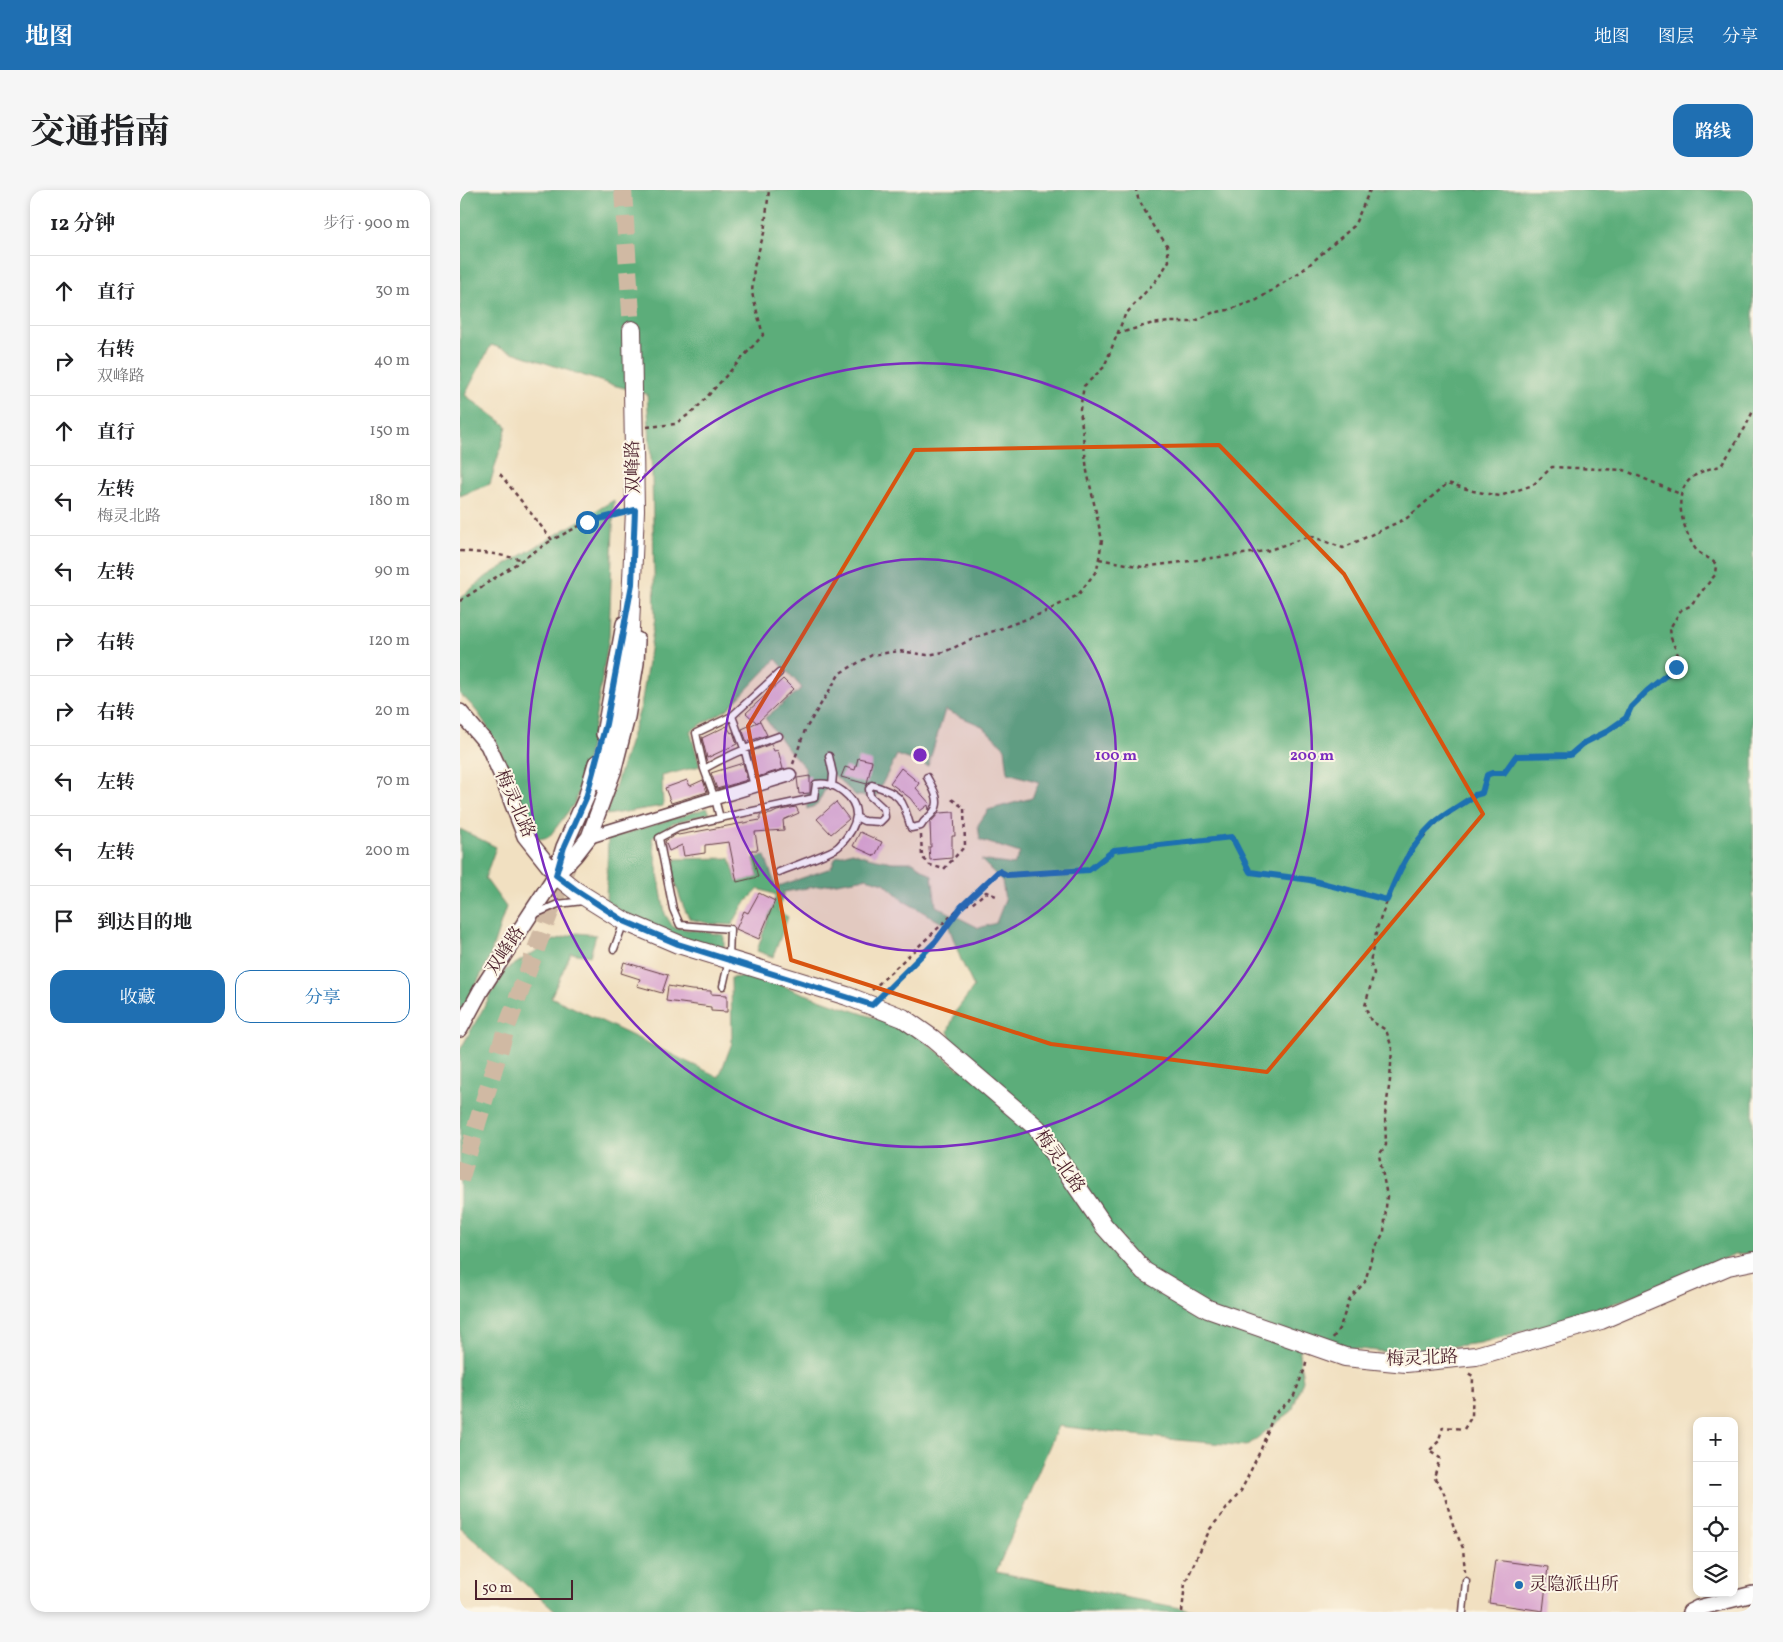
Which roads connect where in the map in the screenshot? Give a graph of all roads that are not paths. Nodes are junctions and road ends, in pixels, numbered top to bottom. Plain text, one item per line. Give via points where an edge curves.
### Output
1 (632, 330) tunnel mouth
2 (632, 584) junction
3 (778, 673) dead end
4 (460, 712) edge
5 (732, 716) junction
6 (779, 736) dead end
7 (744, 748) junction
8 (829, 756) dead end
9 (704, 769) junction
10 (790, 775) road end
11 (927, 777) dead end
12 (599, 780) tunnel mouth
13 (754, 786) junction
14 (832, 786) junction
15 (715, 799) junction
16 (856, 817) junction
17 (720, 818) junction
18 (589, 837) junction
19 (779, 872) dead end
20 (556, 875) junction
21 (602, 906) junction
22 (624, 921) junction
23 (516, 935) junction
24 (614, 949) dead end
25 (729, 960) junction
26 (722, 986) dead end
27 (460, 1029) edge
28 (1753, 1261) edge
29 (1466, 1581) road end
30 (1753, 1594) edge
31 (1463, 1612) edge
32 (1690, 1612) edge

1 - 2 main road, 双峰路 via 635,510
2 - 12 main road, 双峰路 via 628,659 620,705
2 - 18 street via 637,625 636,663 627,717
2 - 20 street via 606,724 586,798 564,847
3 - 5 lane
4 - 20 street, 梅灵北路 via 488,744 524,836
5 - 7 lane
5 - 9 lane via 696,733
6 - 7 lane
7 - 9 lane
7 - 13 lane
8 - 14 lane via 834,774
9 - 15 lane
10 - 13 street
11 - 16 lane via 937,801 935,810 921,826 911,828 903,801 872,785 870,796 884,809 885,817 880,822
13 - 15 street
14 - 16 lane via 844,791 855,808
14 - 17 lane via 823,782 816,784 814,798
15 - 17 lane
15 - 18 street
16 - 19 lane via 838,848
17 - 25 lane via 678,828 658,838 673,909 680,925 730,929
18 - 20 street
20 - 21 main road, 梅灵北路
20 - 23 street, 双峰路
21 - 22 main road, 梅灵北路
21 - 23 lane via 580,900 558,904 533,915
22 - 24 lane
22 - 25 main road, 梅灵北路 via 678,944
23 - 27 street, 双峰路
25 - 26 lane
25 - 28 main road, 梅灵北路 via 872,998 934,1039 1037,1128 1104,1226 1144,1271 1208,1309 1345,1357 1406,1363 1476,1356 1601,1320 1728,1266
29 - 31 lane
30 - 32 street

